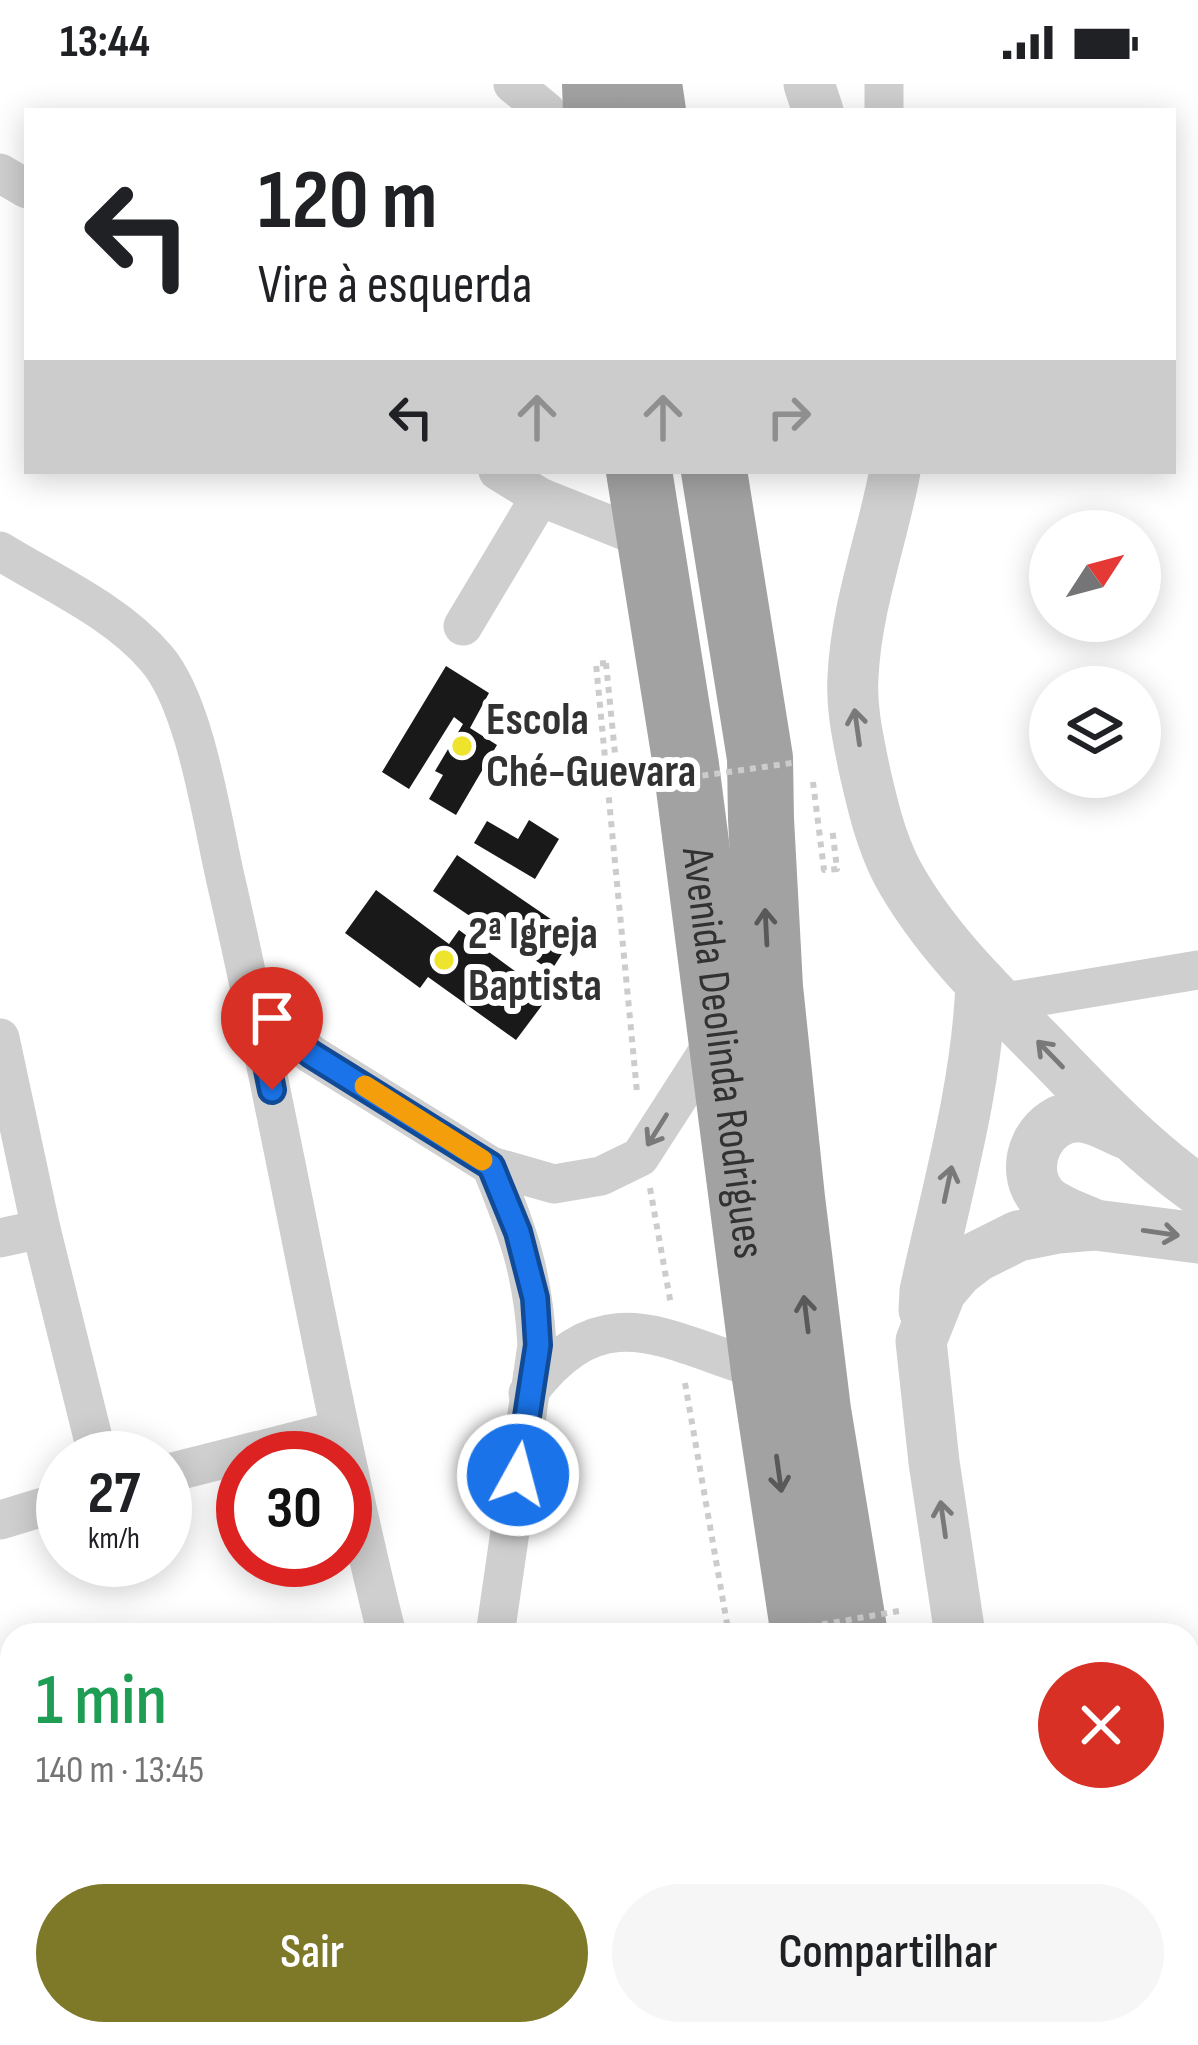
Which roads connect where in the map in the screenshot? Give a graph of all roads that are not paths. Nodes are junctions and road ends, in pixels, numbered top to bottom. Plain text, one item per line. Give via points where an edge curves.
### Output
1 (513, 84) edge
2 (542, 108) edge
3 (502, 474) edge
4 (639, 474) edge
5 (713, 474) edge
6 (895, 474) edge
7 (540, 496) junction
8 (650, 541) junction
9 (0, 551) edge
10 (464, 626) dead end
11 (1198, 970) edge
12 (990, 993) junction
13 (255, 1005) junction
14 (721, 1031) junction
15 (0, 1038) edge
16 (1128, 1134) junction
17 (491, 1166) junction
18 (1198, 1190) edge
19 (1095, 1225) junction
20 (41, 1229) junction
21 (0, 1238) edge
22 (1198, 1238) edge
23 (922, 1341) junction
24 (764, 1371) junction
25 (529, 1394) junction
26 (339, 1430) junction
27 (91, 1431) edge
28 (192, 1467) edge
29 (36, 1509) edge
30 (0, 1520) edge
31 (383, 1623) edge
32 (497, 1623) edge
33 (802, 1623) edge
34 (877, 1623) edge
35 (957, 1623) edge

1 - 2 street
3 - 7 street
4 - 8 highway, Avenida Deolinda Rodrigues
34 -> 5 highway, Avenida Deolinda Rodrigues via 818,1410 770,987 760,758
12 -> 6 street via 896,869 856,729 858,632
7 - 8 street
7 - 10 street
8 - 14 highway, Avenida Deolinda Rodrigues
9 - 13 street via 116,621 158,660 187,712
11 - 12 street
16 -> 12 street
23 -> 12 street
13 - 17 street via 311,1054
13 - 26 street
14 -> 17 street via 640,1157 601,1176 554,1184
14 - 24 highway, Avenida Deolinda Rodrigues
15 - 20 street
16 - 18 street
16 - 19 street via 1082,1117 1045,1132 1032,1155 1044,1198
17 - 25 street via 535,1298
19 -> 22 street
19 - 23 street via 1018,1236 976,1257 941,1291
20 - 21 street
20 - 27 street
35 -> 23 street
24 - 25 street via 626,1332 560,1356
24 -> 33 highway, Avenida Deolinda Rodrigues
25 - 32 street
26 - 28 street
26 - 31 street
29 - 30 street

